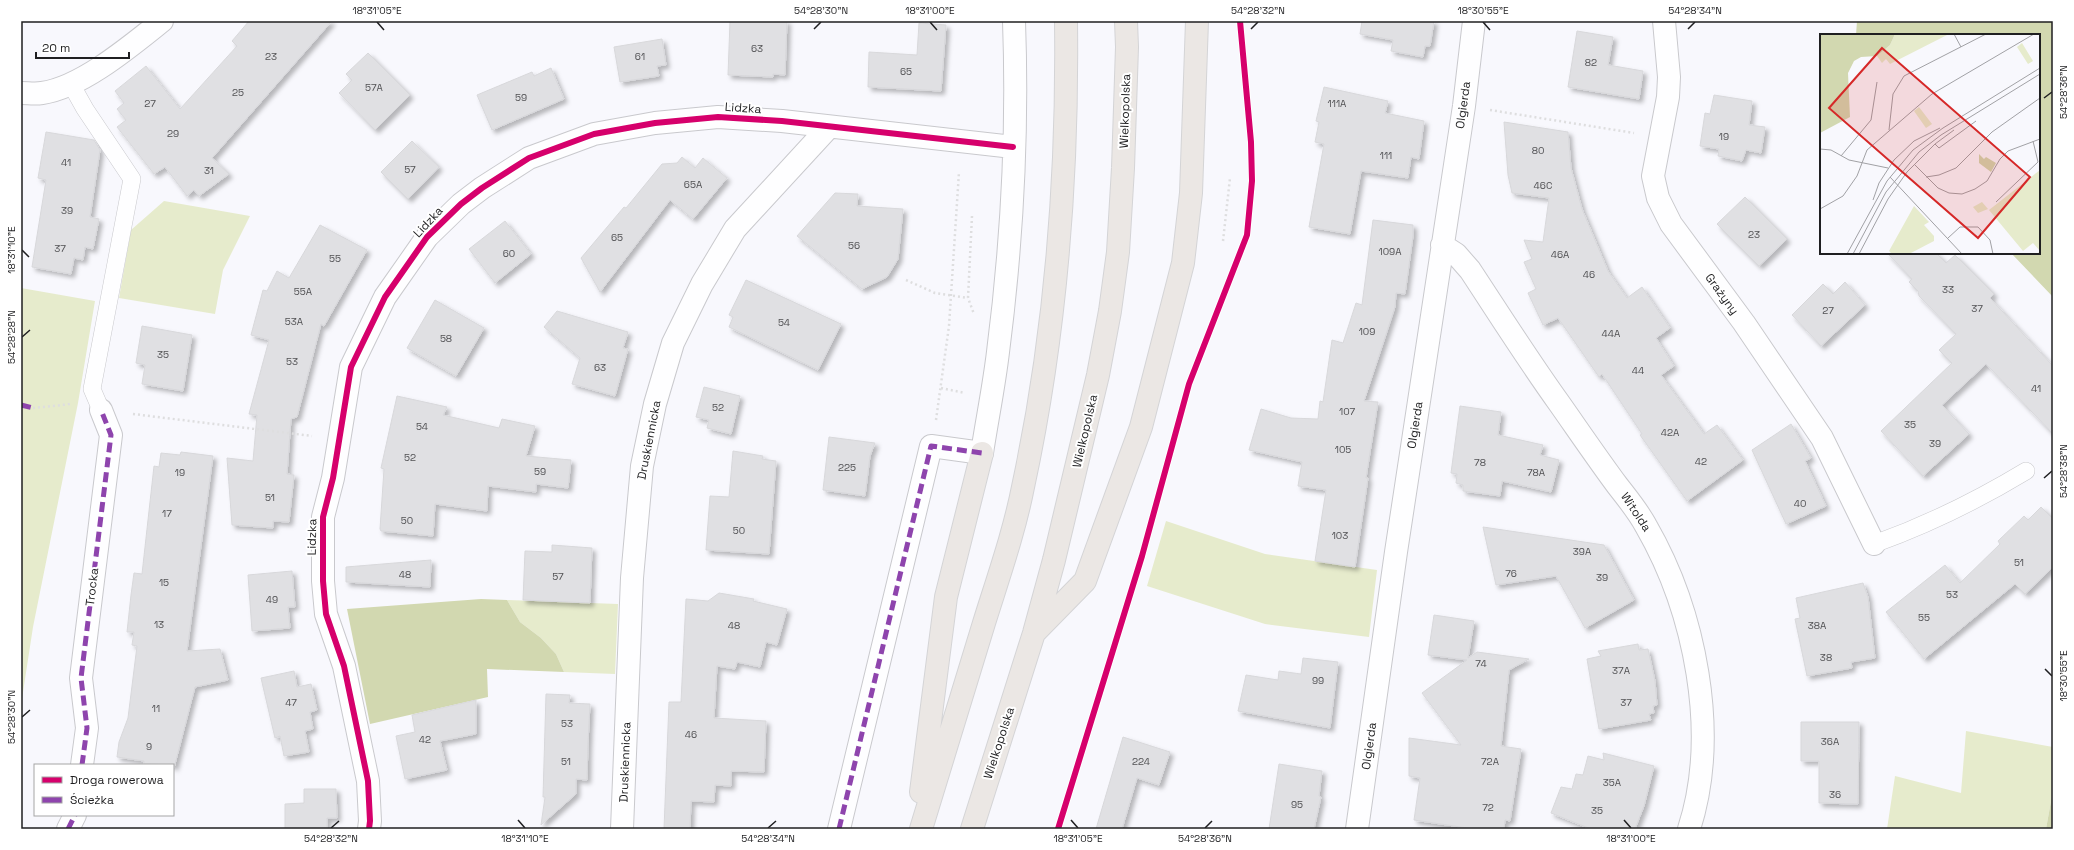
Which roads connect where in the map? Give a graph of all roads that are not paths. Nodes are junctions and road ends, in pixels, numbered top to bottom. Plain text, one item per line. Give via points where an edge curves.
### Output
1 (162, 21) edge
2 (1014, 21) edge
3 (1066, 21) edge
4 (1126, 21) edge
5 (1197, 21) edge
6 (1474, 21) edge
7 (1664, 21) edge
8 (71, 84) junction
9 (21, 93) edge
10 (828, 128) junction
11 (1013, 147) junction
12 (1442, 245) junction
13 (101, 410) joint
14 (982, 453) junction
15 (2026, 471) dead end
16 (1874, 544) joint
17 (1034, 633) junction
18 (82, 764) edge
19 (74, 816) edge
20 (68, 829) edge
21 (369, 829) edge
22 (622, 829) edge
23 (839, 829) edge
24 (916, 829) edge
25 (921, 829) edge
26 (972, 829) edge
27 (1357, 829) edge
28 (1689, 829) edge

1 - 8 street via 104,65
2 - 11 street
3 - 25 main road via 1064,171 1056,278 1023,489
4 - 17 main road, Wielkopolska via 1123,168 1118,252 1110,311 1098,375
5 - 17 main road via 1191,193 1183,263 1141,427 1085,581
6 - 12 street, Olgierda via 1464,106
7 - 16 street, Grażyny via 1669,84 1653,176 1658,198 1671,224 1822,438
8 - 9 street via 44,93
8 - 13 lane via 84,109 132,179 92,389
10 - 11 street, Lidzka
10 - 21 street, Lidzka via 718,117 655,123 594,134 529,158 460,204 427,237 385,297 351,367 333,478 323,517 326,614 344,666 368,781
10 - 22 street, Druskiennicka via 735,229 702,284 673,343 642,466 633,562
11 - 14 street via 1008,245 998,352
12 - 27 street, Olgierda
12 - 28 street, Witolda via 1456,254 1470,270 1544,382 1646,524 1662,556 1681,604 1701,697 1702,744 1699,778
13 - 18 street, Trocka via 111,435 81,678 87,728
14 - 23 street via 931,446
14 - 24 main road via 946,597
15 - 16 lane via 1909,532
17 - 26 main road, Wielkopolska
19 - 20 street

